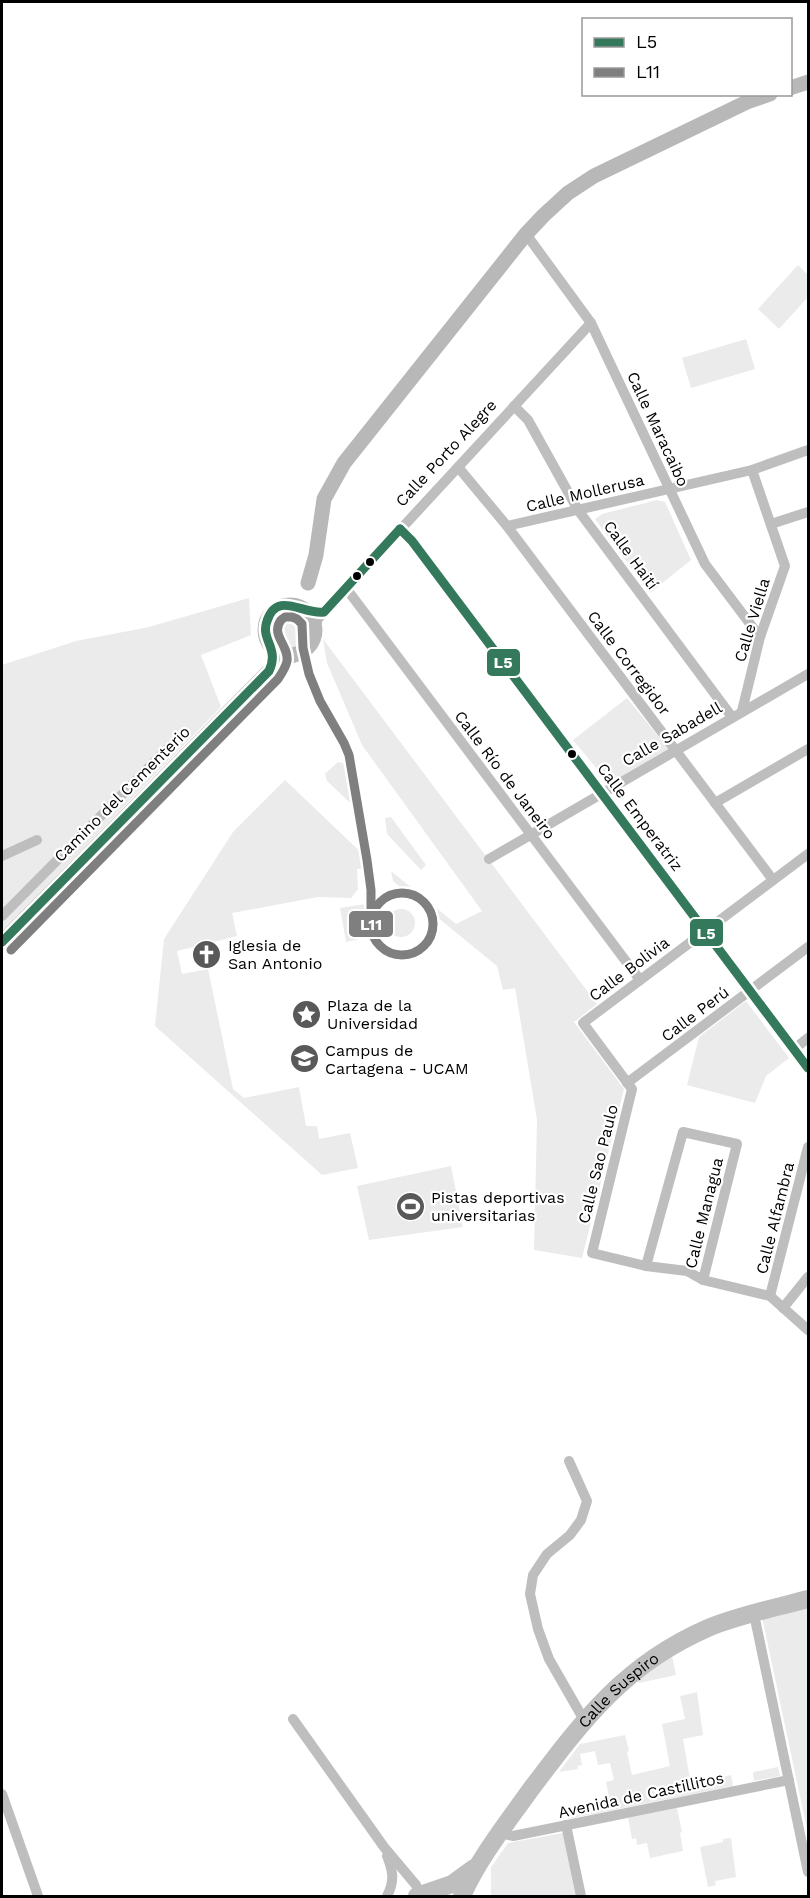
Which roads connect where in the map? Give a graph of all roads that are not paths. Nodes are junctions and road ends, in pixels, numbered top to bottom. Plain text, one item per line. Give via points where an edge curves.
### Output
1 (808, 82) edge
2 (792, 87) edge
3 (764, 96) edge
4 (526, 234) junction
5 (591, 323) junction
6 (514, 406) junction
7 (808, 450) edge
8 (458, 467) junction
9 (752, 470) junction
10 (670, 489) junction
11 (578, 510) junction
12 (808, 512) edge
13 (796, 516) junction
14 (808, 519) edge
15 (771, 524) junction
16 (507, 526) junction
17 (400, 529) junction
18 (346, 588) junction
19 (328, 608) junction
20 (302, 609) junction
21 (315, 627) junction
22 (760, 637) junction
23 (270, 646) junction
24 (294, 655) junction
25 (269, 671) junction
26 (808, 674) edge
27 (742, 711) junction
28 (732, 717) junction
29 (168, 749) dead end
30 (808, 749) edge
31 (675, 750) junction
32 (602, 792) junction
33 (715, 803) junction
34 (531, 834) junction
35 (37, 840) dead end
36 (808, 854) edge
37 (2, 856) edge
38 (489, 859) dead end
39 (773, 880) junction
40 (2, 916) edge
41 (706, 931) junction
42 (2, 942) edge
43 (808, 947) edge
44 (640, 980) junction
45 (751, 991) junction
46 (808, 1038) edge
47 (794, 1049) junction
48 (808, 1068) edge
49 (627, 1083) junction
50 (808, 1147) edge
51 (646, 1266) junction
52 (808, 1276) edge
53 (703, 1280) junction
54 (770, 1296) junction
55 (783, 1308) junction
56 (808, 1330) edge
57 (569, 1461) dead end
58 (808, 1599) edge
59 (750, 1615) junction
60 (293, 1719) dead end
61 (584, 1720) junction
62 (789, 1780) junction
63 (2, 1794) edge
64 (566, 1825) junction
65 (500, 1833) junction
66 (384, 1847) junction
67 (483, 1857) junction
68 (808, 1872) edge
69 (428, 1895) edge
70 (38, 1896) edge
71 (387, 1896) edge
72 (462, 1896) edge
73 (581, 1896) edge

1 - 2 street
3 - 4 street via 594,176 568,194
4 - 5 street, Calle Maracaibo
4 - 20 street via 333,480 322,506 316,555
5 - 6 street, Calle Porto Alegre
5 - 10 street, Calle Maracaibo
6 - 8 street, Calle Porto Alegre
6 - 11 street, Calle Haití via 528,420
7 - 9 street, Calle Mollerusa
8 - 16 street, Calle Corregidor
8 - 17 street, Calle Porto Alegre
9 - 10 street, Calle Mollerusa
9 - 15 street, Calle Viella
10 - 11 street, Calle Mollerusa
10 - 22 street, Calle Maracaibo via 705,564
11 - 16 street, Calle Mollerusa
11 - 28 street, Calle Haití
12 - 13 street
13 - 14 street
13 - 15 street
15 - 22 street, Calle Viella via 785,566
16 - 31 street, Calle Corregidor
17 - 18 street, Calle Porto Alegre
17 - 32 street, Calle Emperatriz
18 - 19 street, Calle Porto Alegre
18 - 34 street, Calle Río de Janeiro
19 - 20 street via 319,613
19 - 21 street, Calle Porto Alegre
20 - 21 street
20 - 23 street via 277,608 267,619 265,631
21 - 24 street via 310,645
22 - 27 street, Calle Viella
23 - 24 street via 282,654
23 - 25 street via 275,658
24 - 25 street, Camino del Cementerio via 279,661
25 - 42 street, Camino del Cementerio
26 - 27 street, Calle Sabadell
27 - 28 street, Calle Sabadell
28 - 31 street, Calle Sabadell
29 - 40 street
30 - 33 street
31 - 32 street, Calle Sabadell
31 - 33 street, Calle Corregidor
32 - 34 street, Calle Sabadell
32 - 41 street, Calle Emperatriz
33 - 39 street, Calle Corregidor
34 - 38 street, Calle Sabadell
34 - 44 street, Calle Río de Janeiro
35 - 37 street
36 - 39 street, Calle Bolivia
39 - 41 street, Calle Bolivia
41 - 44 street, Calle Bolivia
41 - 45 street, Calle Emperatriz
43 - 45 street, Calle Perú
44 - 49 street, Calle Bolivia via 583,1023
45 - 47 street, Calle Emperatriz
45 - 49 street, Calle Perú
46 - 47 street
47 - 48 street, Calle Emperatriz
49 - 51 street, Calle Sao Paulo via 632,1089 592,1253
50 - 54 street, Calle Alfambra
51 - 53 street via 687,1271
51 - 53 street, Calle Managua via 683,1132 737,1144
52 - 55 street
53 - 54 street
54 - 55 street
55 - 56 street
57 - 61 street via 587,1501 581,1520 533,1575 530,1594 549,1659
58 - 59 main road, Calle Suspiro
59 - 61 main road, Calle Suspiro via 709,1628 655,1658 612,1690
59 - 62 street via 755,1619
60 - 66 street
61 - 65 main road, Calle Suspiro
62 - 64 street, Avenida de Castillitos
62 - 68 street
63 - 70 street
64 - 65 street, Avenida de Castillitos via 513,1836
64 - 73 street
65 - 67 main road, Calle Suspiro
66 - 69 street
66 - 71 street via 393,1873
67 - 69 main road via 459,1879
67 - 72 main road

